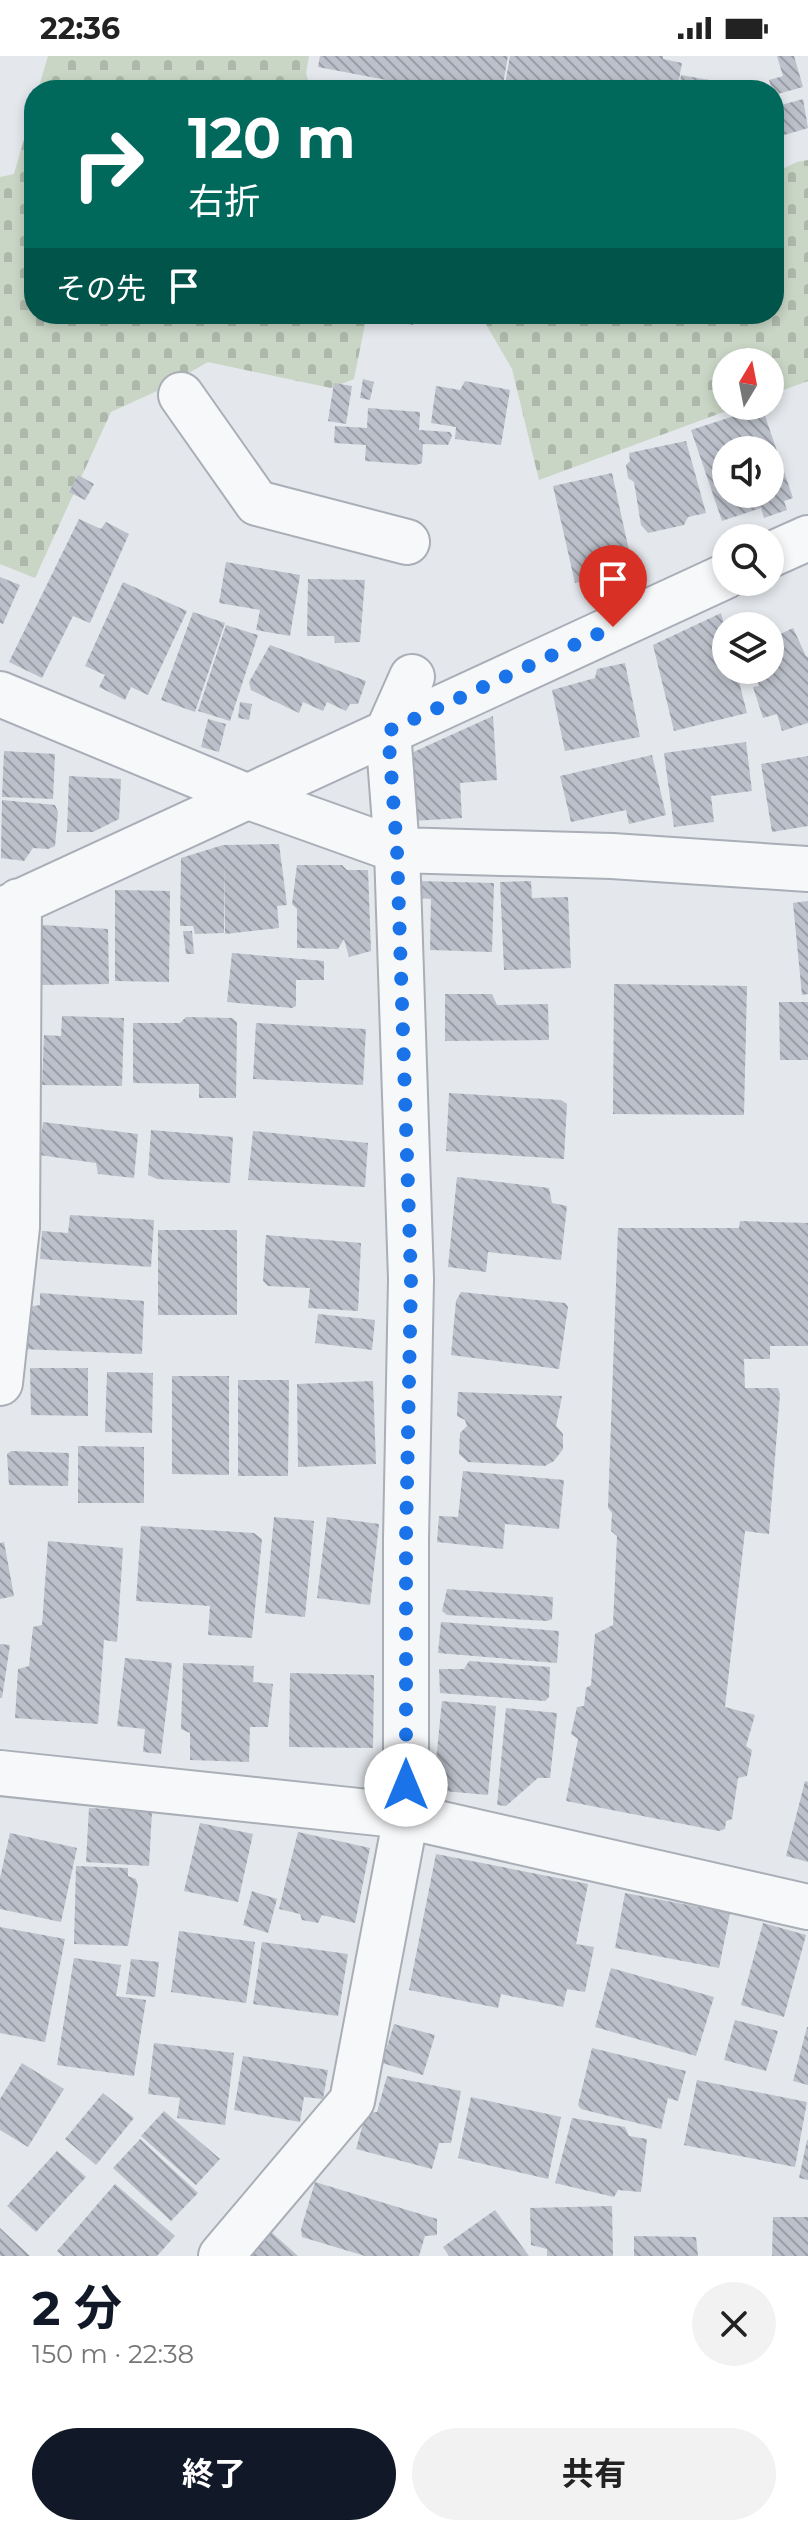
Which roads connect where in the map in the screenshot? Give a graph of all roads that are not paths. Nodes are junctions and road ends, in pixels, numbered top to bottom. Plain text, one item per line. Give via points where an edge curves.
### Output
1 (181, 395) dead end
2 (808, 538) edge
3 (407, 542) dead end
4 (784, 549) edge
5 (712, 582) edge
6 (412, 677) dead end
7 (0, 694) edge
8 (388, 731) junction
9 (246, 796) junction
10 (397, 850) junction
11 (808, 869) edge
12 (10, 906) edge
13 (0, 1383) edge
14 (0, 1773) edge
15 (406, 1816) junction
16 (808, 1907) edge
17 (221, 2256) edge

1 - 3 street via 257,503
2 - 4 street
5 - 8 street
6 - 8 street
7 - 9 street
8 - 9 street
8 - 10 street
9 - 10 street
9 - 12 street
10 - 11 street
10 - 15 street via 411,1279
12 - 13 street via 17,1227
14 - 15 street
15 - 16 street
15 - 17 street via 352,2101

